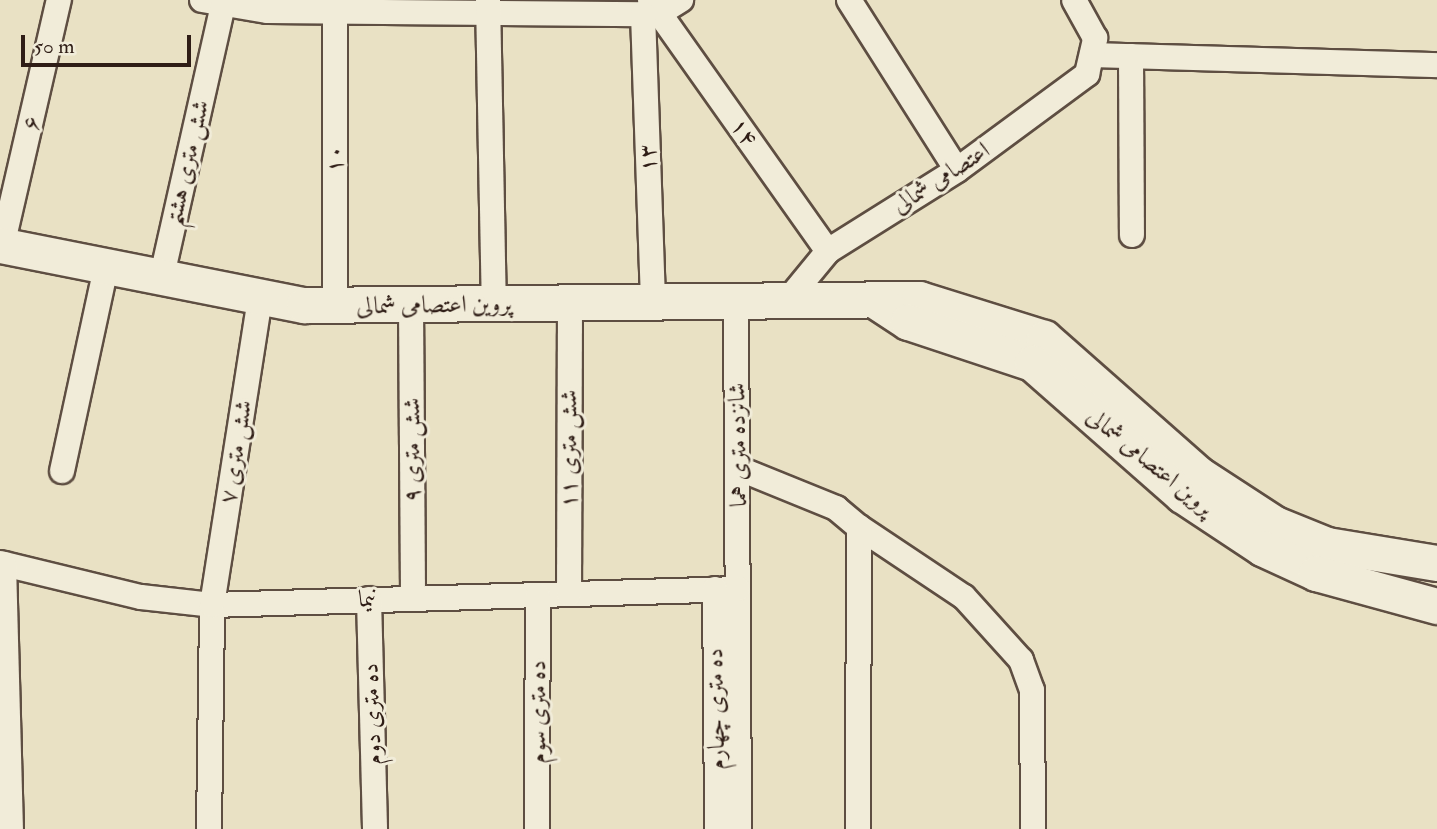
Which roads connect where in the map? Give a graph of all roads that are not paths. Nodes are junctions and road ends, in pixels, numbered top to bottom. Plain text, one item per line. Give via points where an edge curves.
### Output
1 (59, 0) edge
2 (681, 0) edge
3 (849, 0) edge
4 (1074, 0) edge
5 (216, 1) edge
6 (488, 6) edge
7 (335, 7) edge
8 (651, 9) edge
9 (1095, 55) junction
10 (1131, 56) junction
11 (1437, 65) edge
12 (957, 170) junction
13 (1132, 236) dead end
14 (1, 246) edge
15 (828, 251) junction
16 (106, 267) junction
17 (161, 280) junction
18 (260, 299) junction
19 (873, 299) junction
20 (736, 301) junction
21 (788, 301) junction
22 (653, 302) junction
23 (570, 303) junction
24 (494, 304) junction
25 (335, 305) junction
26 (411, 305) junction
27 (740, 469) junction
28 (62, 471) dead end
29 (859, 527) junction
30 (2, 563) edge
31 (1437, 563) edge
32 (726, 589) junction
33 (569, 594) junction
34 (413, 596) junction
35 (538, 596) junction
36 (369, 599) junction
37 (212, 605) junction
38 (1437, 606) edge
39 (10, 829) edge
40 (209, 829) edge
41 (375, 829) edge
42 (537, 829) edge
43 (718, 829) edge
44 (739, 829) edge
45 (858, 829) edge
46 (1034, 829) edge

1 - 14 street, ۶
2 - 8 street
3 - 12 street
4 - 9 street via 1095,38
5 - 7 street
5 - 17 street, شش متری هشتم
6 - 7 street
6 - 8 street
6 - 24 street
7 - 25 street, ۱۰
8 - 15 street, ۱۴
8 - 22 street, ۱۳
9 - 10 street
9 - 12 street, اعتصامی شمالی via 1077,82
10 - 11 street
10 - 13 street
12 - 15 street, اعتصامی شمالی
14 - 16 main road, پروین اعتصامی شمالی
15 - 21 street, اعتصامی شمالی
16 - 17 main road, پروین اعتصامی شمالی
16 - 28 street
17 - 18 main road, پروین اعتصامی شمالی
18 - 25 main road, پروین اعتصامی شمالی
18 - 37 street, ۷ شش متری
19 - 21 main road, پروین اعتصامی شمالی
19 - 31 main road, پروین اعتصامی شمالی via 919,299 1044,338 1198,474 1275,524 1327,545
19 - 38 main road, پروین اعتصامی شمالی via 908,322 1032,363 1182,495 1262,548 1316,573
20 - 21 main road, پروین اعتصامی شمالی
20 - 22 main road, پروین اعتصامی شمالی
20 - 27 street, شانزده متری هما
22 - 23 main road, پروین اعتصامی شمالی
23 - 24 main road, پروین اعتصامی شمالی
23 - 33 street, ۱۱ شش متری
24 - 26 main road, پروین اعتصامی شمالی
25 - 26 main road, پروین اعتصامی شمالی
26 - 34 street, ۹ شش متری
27 - 29 street via 836,509
27 - 32 street, شانزده متری هما
29 - 45 street
29 - 46 street via 964,597 1021,660 1032,690
30 - 37 street, نیما via 141,597
30 - 39 street
32 - 33 street, نیما
32 - 43 street, ده متری چهارم
32 - 44 street
33 - 35 street, نیما
34 - 35 street, نیما
34 - 36 street, نیما
35 - 42 street, ده متری سوم
36 - 37 street, نیما
36 - 41 street, ده متری دوم
37 - 40 street, ۷ شش متری

